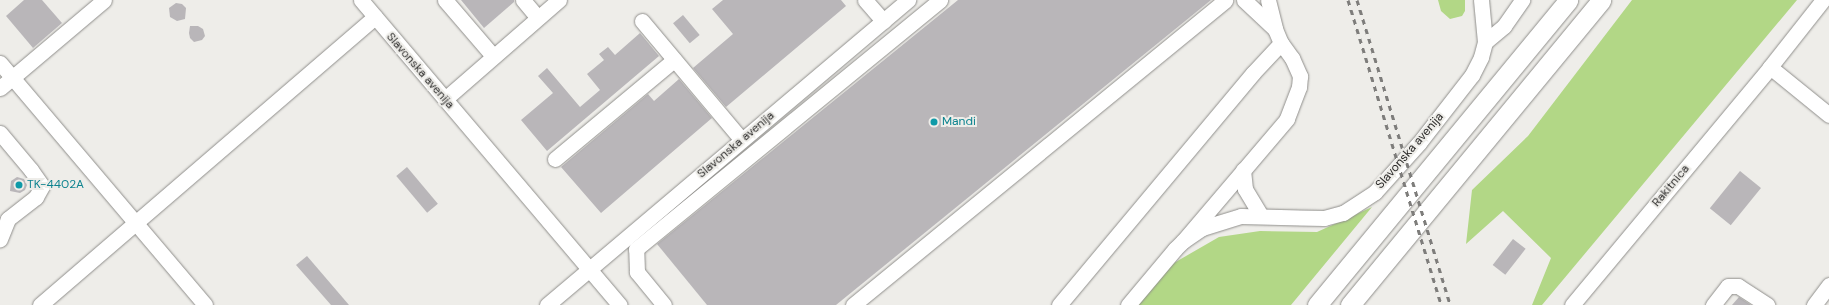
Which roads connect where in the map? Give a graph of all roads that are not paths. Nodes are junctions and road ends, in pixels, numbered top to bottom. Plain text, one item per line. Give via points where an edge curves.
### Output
1 (104, 0) edge
2 (361, 0) edge
3 (445, 0) edge
4 (523, 0) edge
5 (559, 0) edge
6 (865, 0) edge
7 (908, 0) edge
8 (940, 0) edge
9 (1225, 0) edge
10 (1244, 0) edge
11 (1268, 0) edge
12 (1481, 0) edge
13 (1522, 0) edge
14 (1568, 0) edge
15 (1601, 0) edge
16 (1823, 0) edge
17 (375, 17) junction
18 (538, 18) junction
19 (642, 21) dead end
20 (883, 21) junction
21 (1278, 36) junction
22 (1485, 42) junction
23 (493, 56) junction
24 (674, 60) junction
25 (0, 62) edge
26 (1770, 67) junction
27 (13, 77) junction
28 (0, 88) edge
29 (445, 99) junction
30 (1829, 115) edge
31 (0, 133) edge
32 (742, 140) junction
33 (555, 159) dead end
34 (1242, 170) junction
35 (1261, 216) junction
36 (136, 222) junction
37 (0, 239) edge
38 (1183, 241) junction
39 (589, 269) junction
40 (1829, 286) edge
41 (40, 305) edge
42 (205, 305) edge
43 (547, 305) edge
44 (620, 305) edge
45 (664, 305) edge
46 (853, 305) edge
47 (1059, 305) edge
48 (1128, 305) edge
49 (1317, 305) edge
50 (1350, 305) edge
51 (1572, 305) edge
52 (1713, 305) edge
53 (1767, 305) edge
54 (1814, 305) edge

1 - 27 street
2 - 17 street, Slavonska avenija
3 - 23 street
4 - 18 street
5 - 18 street
6 - 20 street
7 - 20 street, Slavonska avenija
8 - 45 street via 636,249 637,272
9 - 46 street
10 - 21 street
11 - 21 street
12 - 22 street, Slavonska avenija
13 - 22 street via 1504,26
14 - 49 main road, Slavonska avenija
15 - 50 main road
16 - 26 street, Rakitnica
17 - 29 street, Slavonska avenija
17 - 36 street
18 - 23 street
19 - 24 street
20 - 32 street, Slavonska avenija
21 - 34 street via 1300,76 1299,87 1287,119
21 - 47 street via 1253,73
22 - 35 street, Slavonska avenija via 1472,75 1419,143 1375,192 1343,213 1324,218
23 - 29 street
24 - 32 street
24 - 33 street
25 - 27 street
26 - 30 street
26 - 51 street, Rakitnica
27 - 28 street
27 - 36 street
29 - 39 street, Slavonska avenija
31 - 37 street via 42,186 36,197 8,219
32 - 39 street, Slavonska avenija
34 - 35 street via 1246,189
34 - 38 street
35 - 38 street, Slavonska avenija via 1241,216 1219,221 1202,228
36 - 41 street
36 - 42 street
38 - 48 street, Slavonska avenija
39 - 43 street, Slavonska avenija
39 - 44 street, Slavonska avenija
40 - 54 street
52 - 53 street via 1728,286 1738,286

